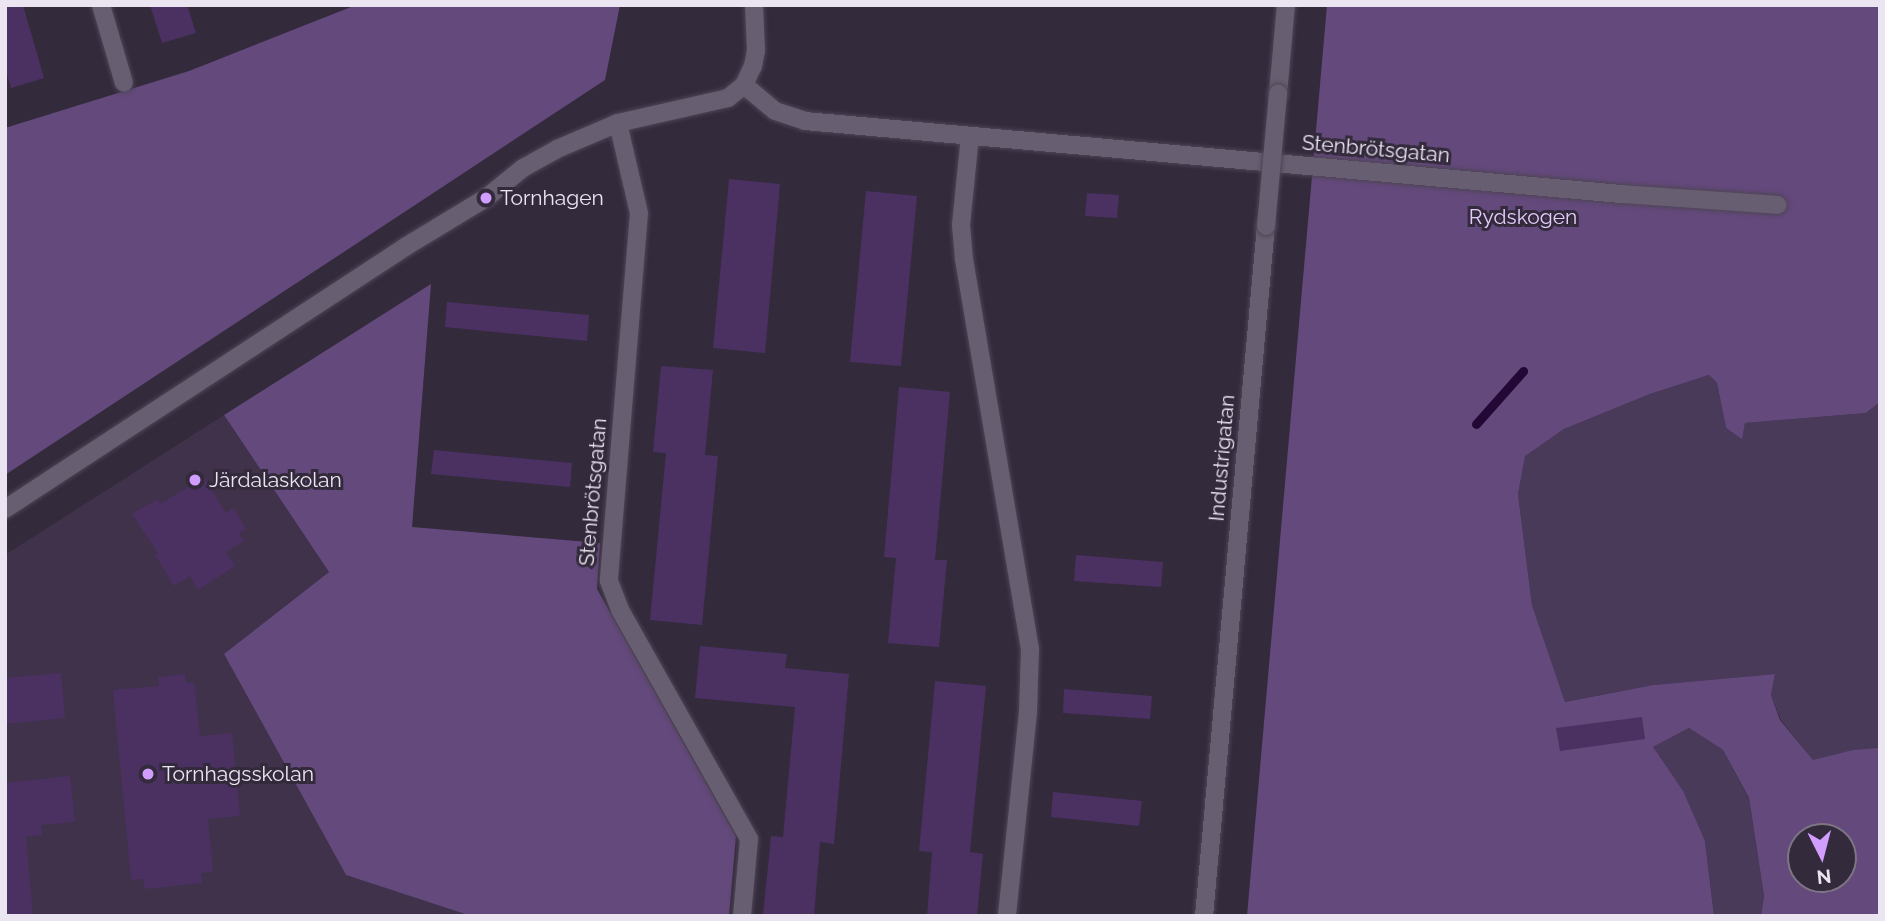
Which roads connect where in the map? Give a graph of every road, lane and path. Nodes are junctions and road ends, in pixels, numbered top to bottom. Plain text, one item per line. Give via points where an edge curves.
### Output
1 (101, 5) edge
2 (754, 5) edge
3 (1286, 5) edge
4 (124, 83) dead end
5 (744, 85) junction
6 (618, 123) junction
7 (970, 136) junction
8 (1778, 205) dead end
9 (5, 509) edge
10 (742, 916) edge
11 (1007, 916) edge
12 (1205, 916) edge

1 - 4 street
2 - 5 street via 756,51
3 - 12 street, Industrigatan, bridge
5 - 6 street via 711,104
5 - 7 street, Stenbrötsgatan via 775,111 795,119
6 - 9 street via 523,168 486,198
6 - 10 street, Stenbrötsgatan via 639,213 609,581 620,610 749,839
7 - 8 street, Stenbrötsgatan
7 - 11 street via 961,225 964,259 1030,641 1028,712

